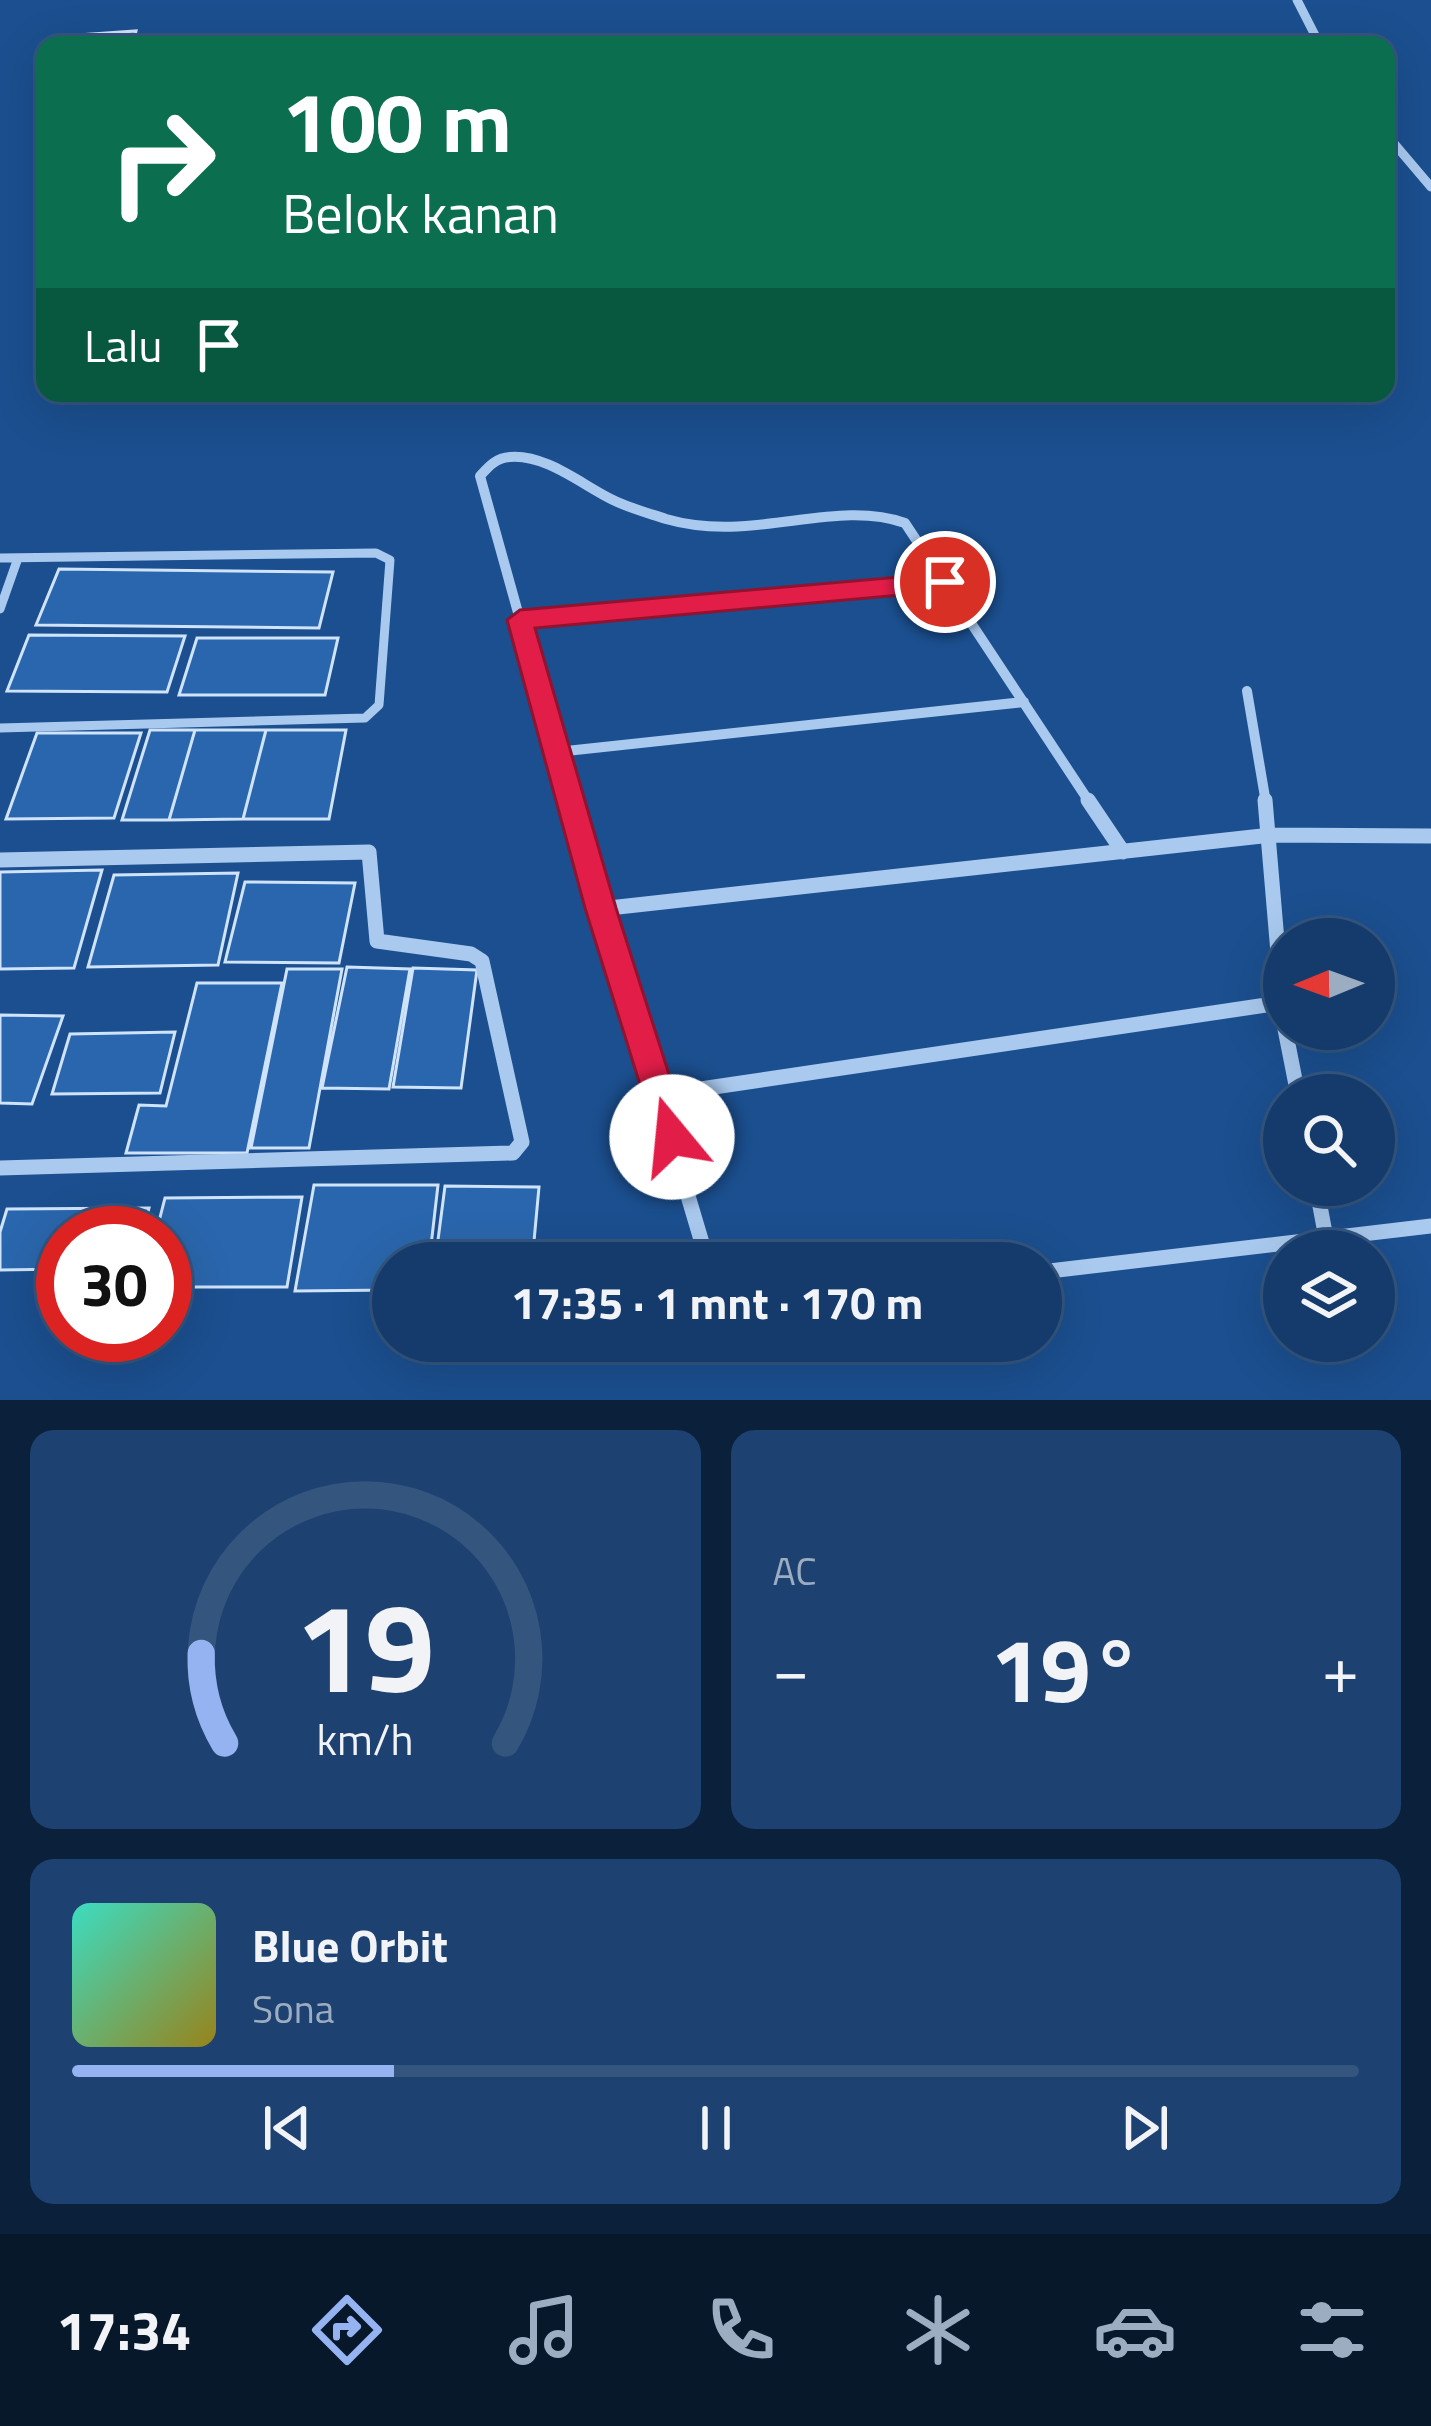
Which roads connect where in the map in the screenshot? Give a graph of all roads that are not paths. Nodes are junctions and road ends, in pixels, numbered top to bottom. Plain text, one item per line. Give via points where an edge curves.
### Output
1 (1297, 0) edge
2 (1315, 36) edge
3 (1395, 145) edge
4 (1431, 187) edge
5 (0, 558) edge
6 (18, 558) junction
7 (945, 582) junction
8 (0, 609) edge
9 (520, 620) junction
10 (1247, 691) dead end
11 (1024, 702) junction
12 (0, 728) edge
13 (556, 752) junction
14 (1271, 835) junction
15 (1431, 836) edge
16 (1123, 852) junction
17 (0, 860) edge
18 (600, 908) junction
19 (1275, 918) edge
20 (1263, 1006) edge
21 (659, 1096) junction
22 (0, 1168) edge
23 (1431, 1226) edge
24 (1395, 1230) edge
25 (702, 1242) edge
26 (1263, 1246) edge
27 (1062, 1269) edge

1 - 2 street
3 - 4 street
5 - 6 lane
6 - 8 lane
6 - 12 lane via 386,555 379,705 347,721
7 - 9 street
7 - 9 street via 894,516 703,528 622,506 517,456 494,461 480,476
7 - 11 street
9 - 13 street
10 - 14 street
11 - 13 street
11 - 16 street
13 - 18 street
14 - 15 street
14 - 16 street
14 - 19 street
16 - 18 street
17 - 22 street via 369,852 377,941 482,961 522,1142 509,1154
18 - 21 street
20 - 21 street
21 - 25 street
23 - 24 street
26 - 27 street

